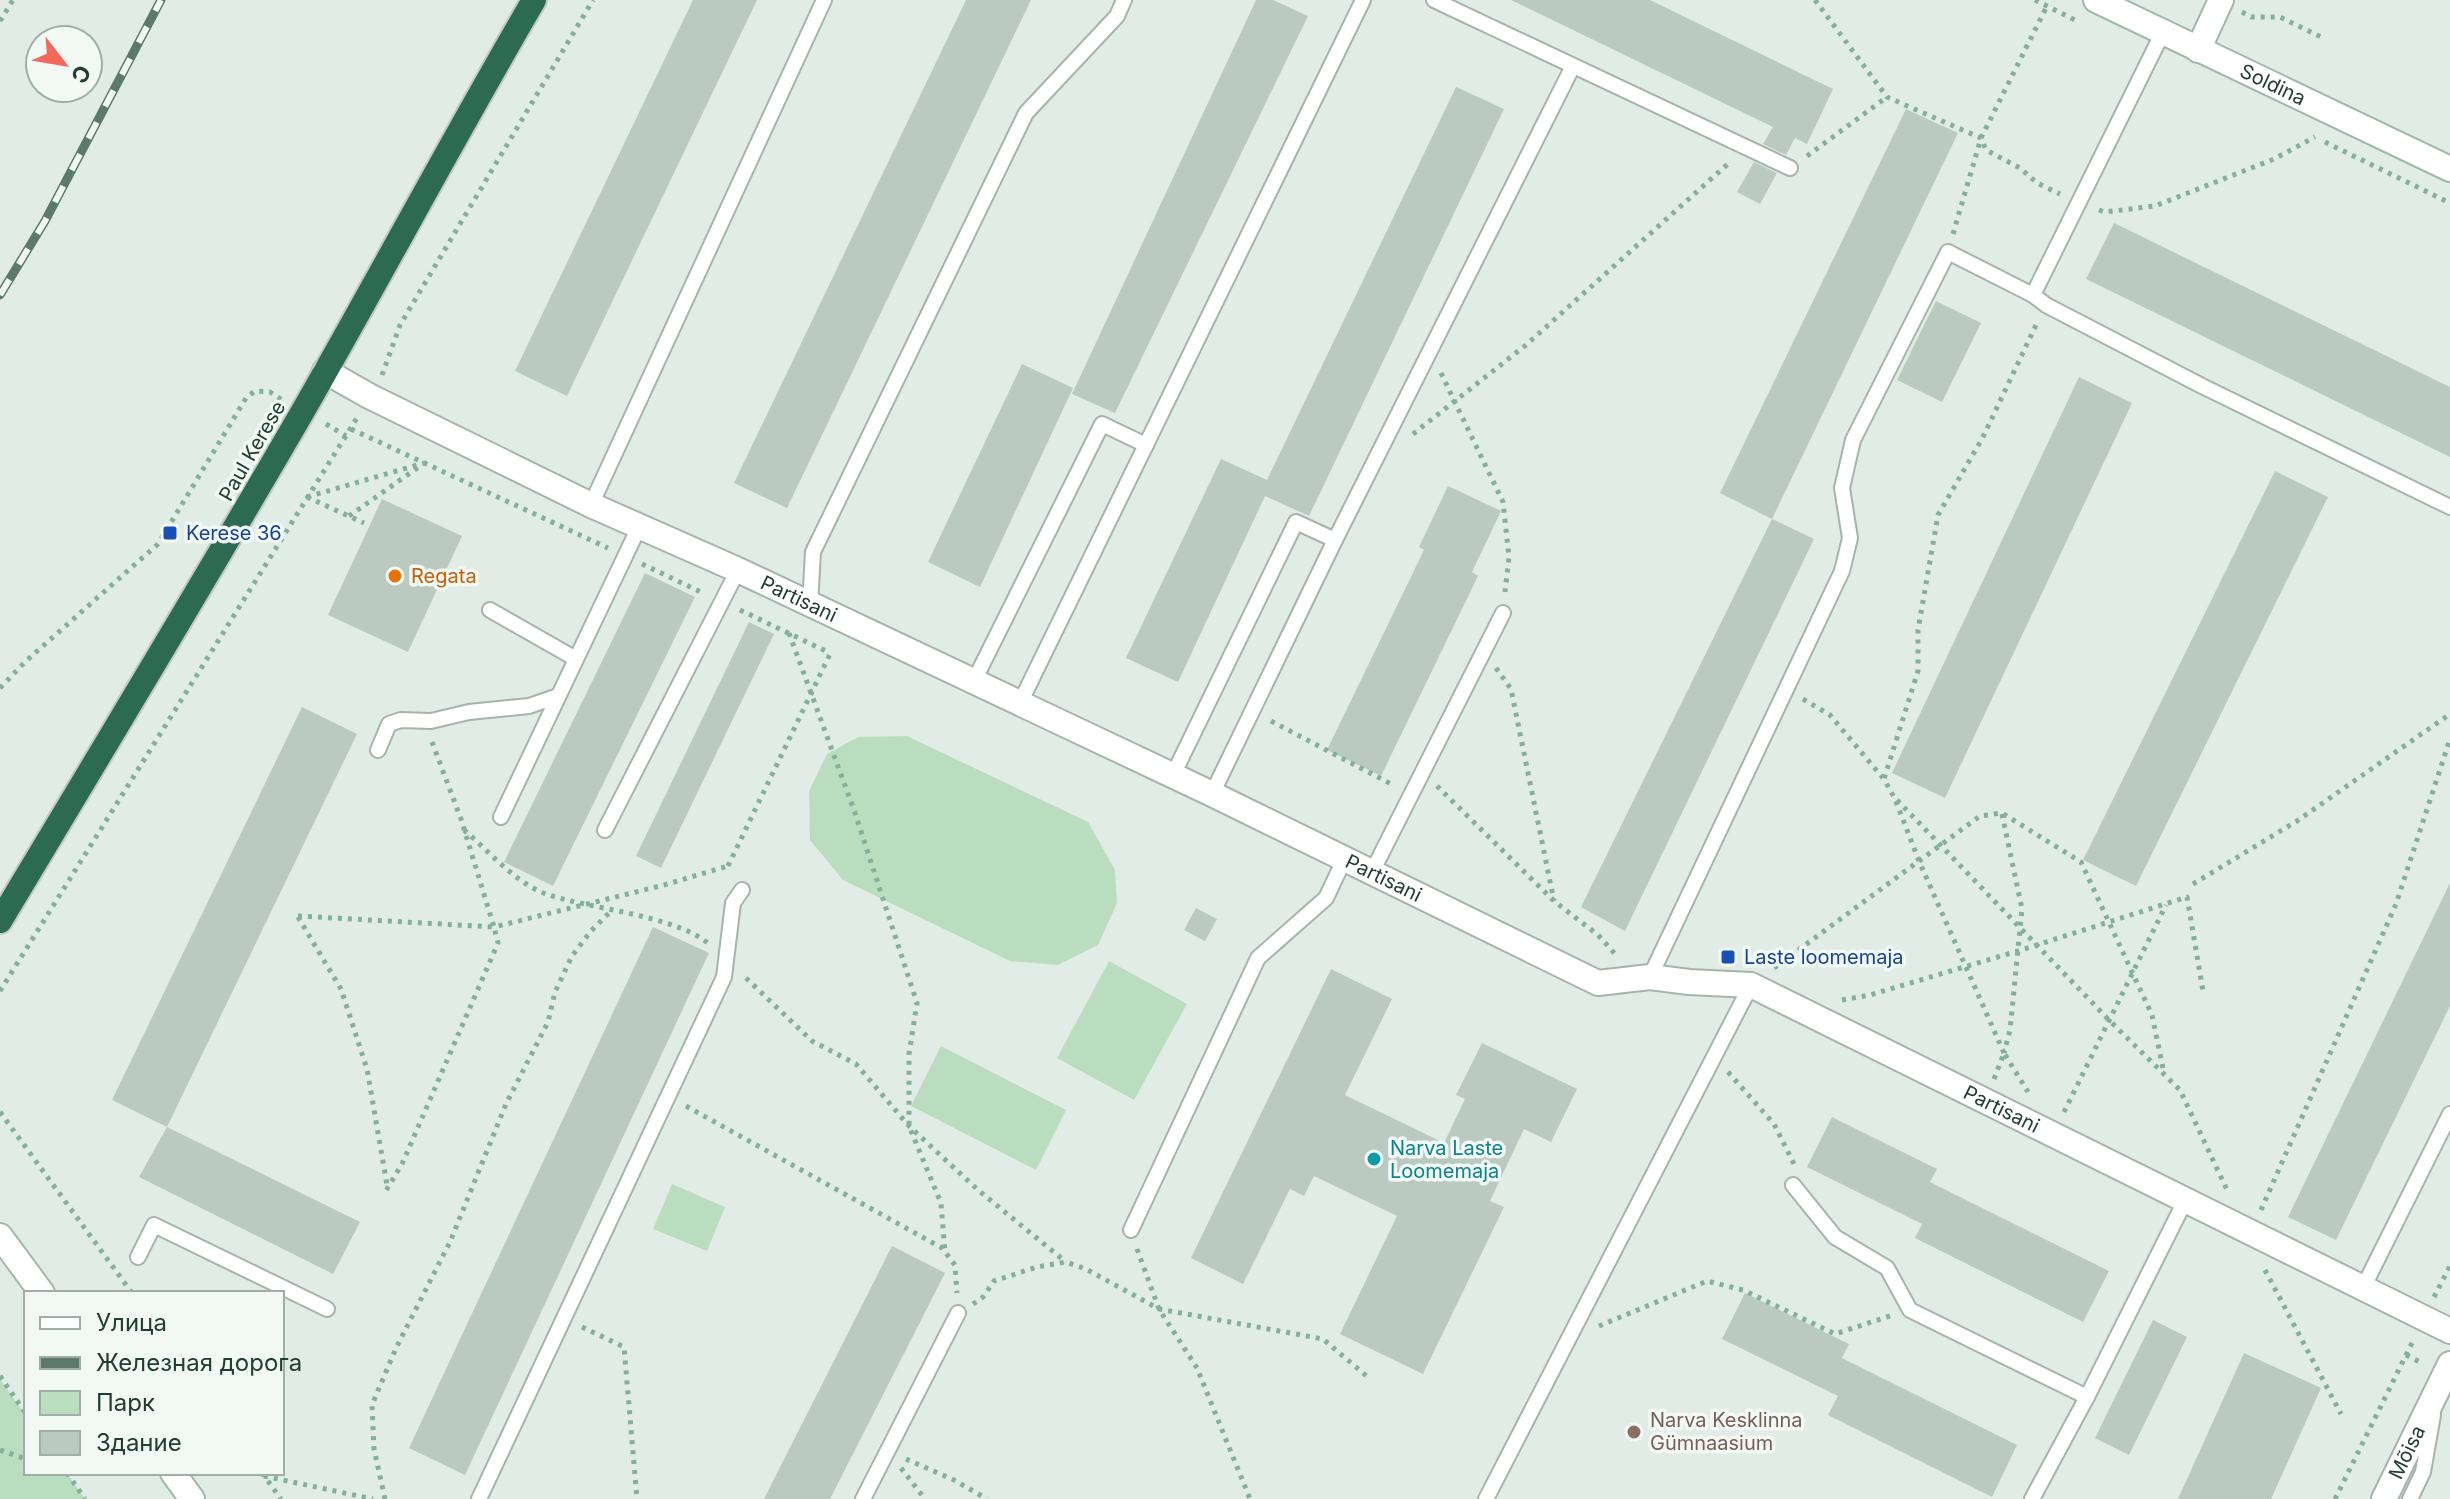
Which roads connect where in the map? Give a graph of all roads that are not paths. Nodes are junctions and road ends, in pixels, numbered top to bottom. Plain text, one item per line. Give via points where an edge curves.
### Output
1 (534, 0) edge
2 (824, 0) edge
3 (1124, 0) edge
4 (1363, 0) edge
5 (1434, 0) edge
6 (2096, 0) edge
7 (2221, 1) edge
8 (2162, 34) junction
9 (2198, 50) junction
10 (1573, 66) junction
11 (1790, 168) road end
12 (2450, 169) edge
13 (2033, 295) junction
14 (325, 371) junction
15 (1146, 445) junction
16 (591, 505) junction
17 (2450, 507) edge
18 (639, 527) junction
19 (1335, 540) junction
20 (738, 570) junction
21 (810, 605) junction
22 (490, 610) dead end
23 (1503, 613) road end
24 (576, 659) junction
25 (974, 681) junction
26 (558, 696) junction
27 (1020, 703) junction
28 (378, 750) dead end
29 (1173, 775) junction
30 (1212, 794) junction
31 (501, 817) dead end
32 (605, 830) dead end
33 (1344, 860) junction
34 (1372, 872) junction
35 (742, 890) road end
36 (0, 921) edge
37 (1643, 978) junction
38 (1751, 985) junction
39 (2450, 1114) edge
40 (1793, 1185) road end
41 (2186, 1199) junction
42 (1131, 1230) road end
43 (0, 1236) edge
44 (138, 1257) dead end
45 (2363, 1288) junction
46 (41, 1291) edge
47 (327, 1309) dead end
48 (958, 1313) road end
49 (2450, 1331) edge
50 (2450, 1364) edge
51 (2438, 1388) junction
52 (2087, 1397) junction
53 (174, 1475) edge
54 (192, 1499) edge
55 (479, 1499) edge
56 (863, 1499) edge
57 (1486, 1499) edge
58 (2032, 1499) edge
59 (2384, 1499) edge
60 (2410, 1499) edge

1 - 14 highway, Paul Kerese
2 - 16 lane
3 - 21 lane via 1117,16 1026,113 813,552
4 - 15 lane
5 - 10 lane
6 - 8 street, Soldina
7 - 9 street
8 - 9 street, Soldina
8 - 13 lane
9 - 12 street, Soldina
10 - 11 lane
10 - 19 lane
13 - 17 lane via 2202,386
13 - 37 lane via 1948,252 1853,440 1842,488 1850,538 1842,571
14 - 16 street, Partisani
14 - 36 highway, Paul Kerese
15 - 25 lane via 1102,424
15 - 27 lane
16 - 18 street, Partisani
18 - 20 street, Partisani
18 - 24 lane
19 - 29 lane via 1296,522
19 - 30 lane
20 - 21 street, Partisani
20 - 32 lane
21 - 25 street, Partisani
22 - 24 lane
23 - 34 lane
24 - 26 lane
25 - 27 street, Partisani
26 - 28 lane via 529,706 431,721 401,720 389,724
26 - 31 lane
27 - 29 street, Partisani
29 - 30 street, Partisani
30 - 33 street, Partisani
33 - 34 street, Partisani
33 - 42 lane via 1326,898 1258,958
34 - 37 street, Partisani via 1598,983
35 - 55 lane via 733,903 724,977
37 - 38 street, Partisani
38 - 41 street, Partisani
38 - 57 lane
39 - 45 lane
40 - 52 lane via 1835,1237 1887,1268 1910,1310
41 - 45 street, Partisani
41 - 52 lane
43 - 46 street
44 - 47 lane via 154,1225
45 - 49 street, Partisani
48 - 56 lane
50 - 51 street, Mõisa
51 - 59 street, Mõisa
51 - 60 lane via 2423,1472
52 - 58 lane
53 - 54 street

